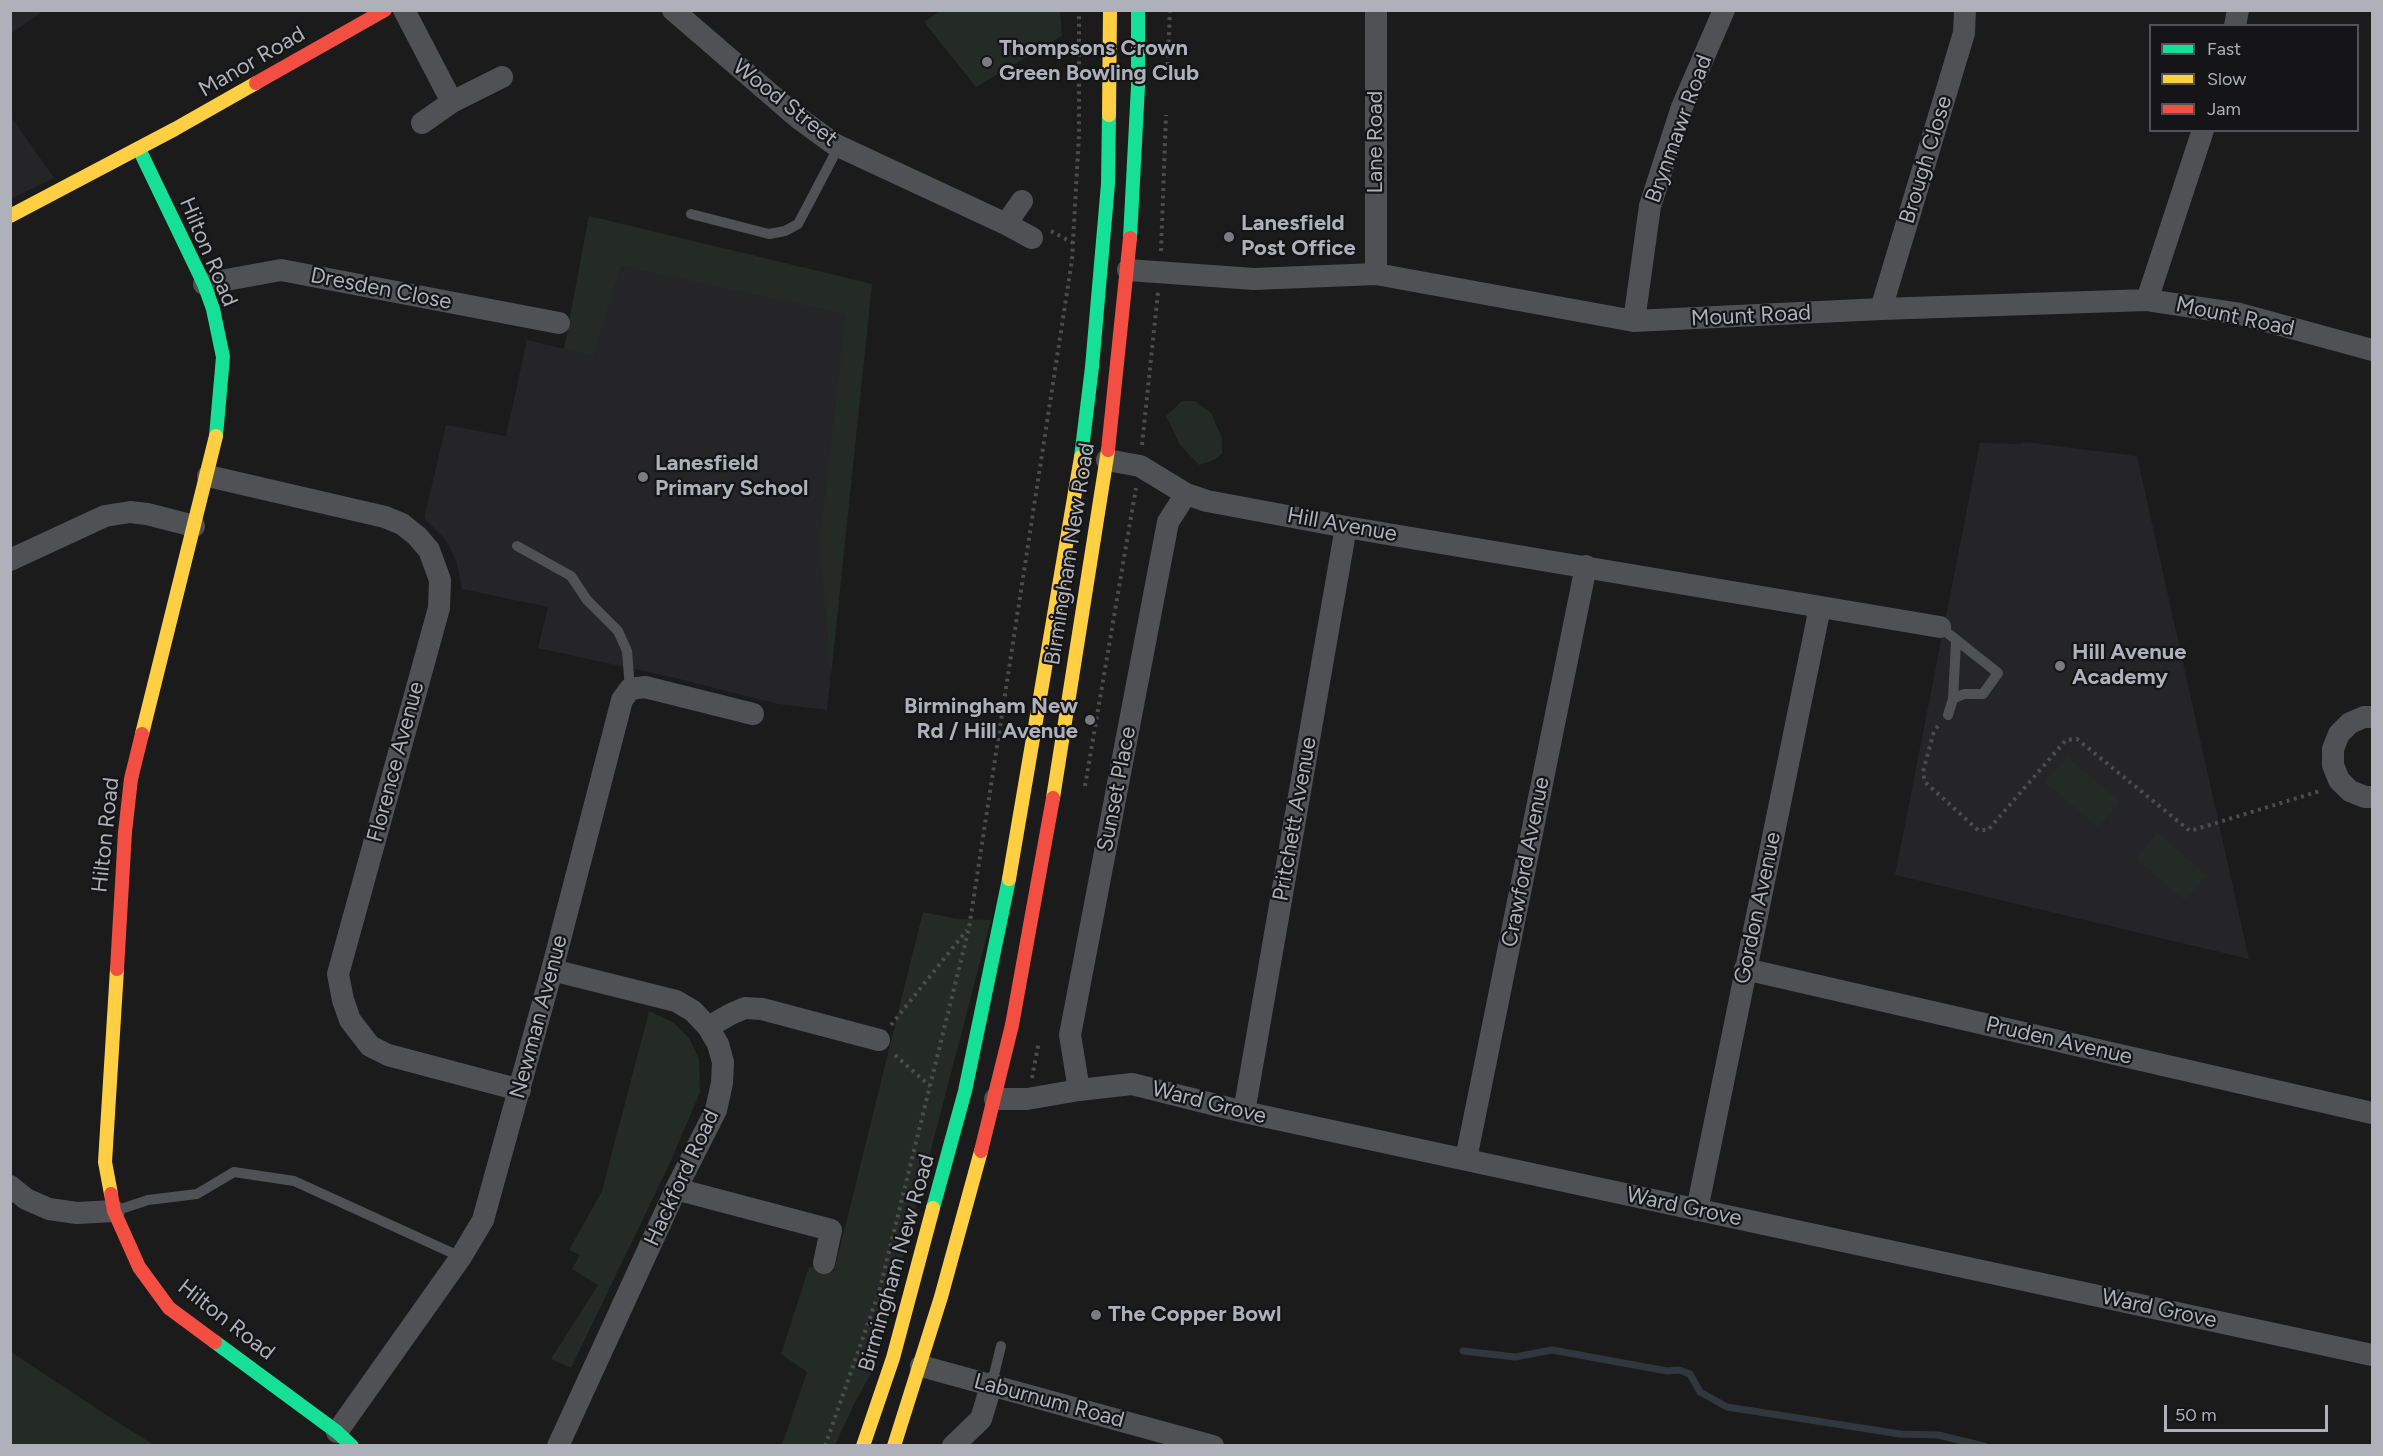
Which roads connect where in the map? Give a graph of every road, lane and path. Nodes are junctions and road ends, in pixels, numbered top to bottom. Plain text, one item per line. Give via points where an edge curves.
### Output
1 (385, 10) edge
2 (404, 10) edge
3 (673, 10) edge
4 (1079, 10) edge
5 (1110, 10) edge
6 (1138, 10) edge
7 (1170, 10) edge
8 (1376, 10) edge
9 (1724, 10) edge
10 (1965, 10) edge
11 (357, 17) edge
12 (502, 77) dead end
13 (1167, 82) dead end
14 (452, 102) junction
15 (1166, 105) dead end
16 (422, 123) dead end
17 (2202, 132) edge
18 (839, 146) junction
19 (139, 149) junction
20 (1022, 201) dead end
21 (691, 214) dead end
22 (10, 216) edge
23 (1006, 224) junction
24 (1032, 238) dead end
25 (1102, 268) junction
26 (1128, 270) junction
27 (1160, 272) junction
28 (1376, 274) junction
29 (204, 284) junction
30 (2146, 300) junction
31 (1881, 309) junction
32 (1634, 321) junction
33 (559, 323) dead end
34 (2373, 350) edge
35 (1107, 460) junction
36 (208, 476) junction
37 (1186, 494) junction
38 (194, 526) junction
39 (1346, 527) junction
40 (517, 546) dead end
41 (10, 560) edge
42 (1586, 566) junction
43 (1820, 607) junction
44 (1940, 627) joint
45 (1956, 642) junction
46 (630, 689) junction
47 (1953, 699) junction
48 (753, 714) dead end
49 (1948, 715) joint
50 (2373, 717) edge
51 (2339, 780) junction
52 (2373, 796) edge
53 (969, 928) junction
54 (1745, 969) junction
55 (552, 970) junction
56 (708, 1027) junction
57 (879, 1040) junction
58 (930, 1086) junction
59 (520, 1090) junction
60 (1079, 1090) junction
61 (980, 1095) junction
62 (1244, 1112) junction
63 (2373, 1113) edge
64 (1466, 1159) junction
65 (10, 1186) edge
66 (676, 1190) junction
67 (1697, 1210) junction
68 (114, 1212) junction
69 (461, 1257) junction
70 (824, 1263) dead end
71 (1001, 1346) dead end
72 (2373, 1355) edge
73 (892, 1358) junction
74 (921, 1366) junction
75 (992, 1383) junction
76 (344, 1439) edge
77 (558, 1446) edge
78 (825, 1446) edge
79 (863, 1446) edge
80 (894, 1446) edge
81 (953, 1446) edge
82 (1213, 1446) edge

1 - 11 main road, Manor Road
2 - 14 street
3 - 18 street, Wood Street via 796,117
4 - 53 path via 1079,134 1072,260
5 - 25 main road, Birmingham New Road via 1108,184
6 - 26 main road, Birmingham New Road
7 - 13 path
8 - 28 street, Lane Road
9 - 32 street, Brynmawr Road via 1682,107 1650,206
10 - 31 street, Brough Close via 1964,33
11 - 19 main road, Manor Road
12 - 14 street
14 - 16 street
15 - 27 path
17 - 30 street
18 - 21 lane via 798,224 785,231 769,234
18 - 23 street, Wood Street
19 - 22 main road, Manor Road
19 - 29 main road, Hilton Road
20 - 23 street
23 - 24 street, Wood Street
25 - 26 main road
25 - 61 main road, Birmingham New Road via 1077,480 1000,931
26 - 27 street, Mount Road
26 - 35 main road, Birmingham New Road
27 - 28 street, Mount Road via 1254,279
28 - 32 street, Mount Road
29 - 33 street, Dresden Close via 280,270
29 - 36 main road, Hilton Road via 223,357 218,428
30 - 31 street, Mount Road
30 - 34 street, Mount Road via 2240,314
31 - 32 street, Mount Road
35 - 37 street, Hill Avenue via 1140,465
35 - 61 main road, Birmingham New Road via 1039,885 1012,1025
36 - 38 main road, Hilton Road
36 - 59 street, Florence Avenue via 385,517 402,524 429,550 440,580 439,608 338,974 350,1020 369,1046 388,1055
37 - 39 street, Hill Avenue
37 - 60 street, Sunset Place via 1168,522 1070,1035
38 - 41 street via 130,512 105,516
38 - 68 main road, Hilton Road via 131,779 105,1162
39 - 42 street, Hill Avenue
39 - 62 street, Pritchett Avenue
40 - 46 lane via 571,576 586,600 618,631 627,651
42 - 43 street, Hill Avenue
42 - 64 street, Crawford Avenue
43 - 44 street, Hill Avenue
43 - 54 street, Gordon Avenue
44 - 45 lane
45 - 47 lane
45 - 47 lane via 1998,673 1983,694 1964,694
46 - 48 street via 645,687
46 - 55 street, Newman Avenue via 622,700
47 - 49 lane
49 - 51 path via 1934,730 1923,772 1925,782 1978,830 1988,830 2066,740 2077,739 2190,831 2320,791
50 - 51 street via 2350,723 2339,734 2333,749 2333,765
51 - 52 street via 2350,791
53 - 57 path
53 - 58 path
54 - 63 street, Pruden Avenue
54 - 67 street, Gordon Avenue
55 - 56 street, Hackford Road via 676,1001
55 - 59 street, Newman Avenue
56 - 57 street via 745,1008 762,1009
56 - 66 street, Hackford Road via 723,1062 722,1083 716,1110
57 - 58 path
58 - 78 path via 879,1292
59 - 69 street, Newman Avenue via 483,1220
60 - 61 street, Ward Grove via 1028,1099
60 - 62 street, Ward Grove via 1132,1084
61 - 73 main road, Birmingham New Road
61 - 74 main road, Birmingham New Road
62 - 64 street, Ward Grove
64 - 67 street, Ward Grove
65 - 68 street via 26,1199 49,1209
66 - 70 street via 831,1230
66 - 77 street, Hackford Road
67 - 72 street, Ward Grove
68 - 69 lane via 148,1200 196,1194 234,1172 294,1181
68 - 76 main road, Hilton Road via 139,1267 169,1308
69 - 76 street, Newman Avenue
71 - 75 lane
73 - 74 main road
73 - 79 main road, Birmingham New Road
74 - 75 street, Laburnum Road
74 - 80 main road, Birmingham New Road
75 - 81 street via 981,1419
75 - 82 street, Laburnum Road

